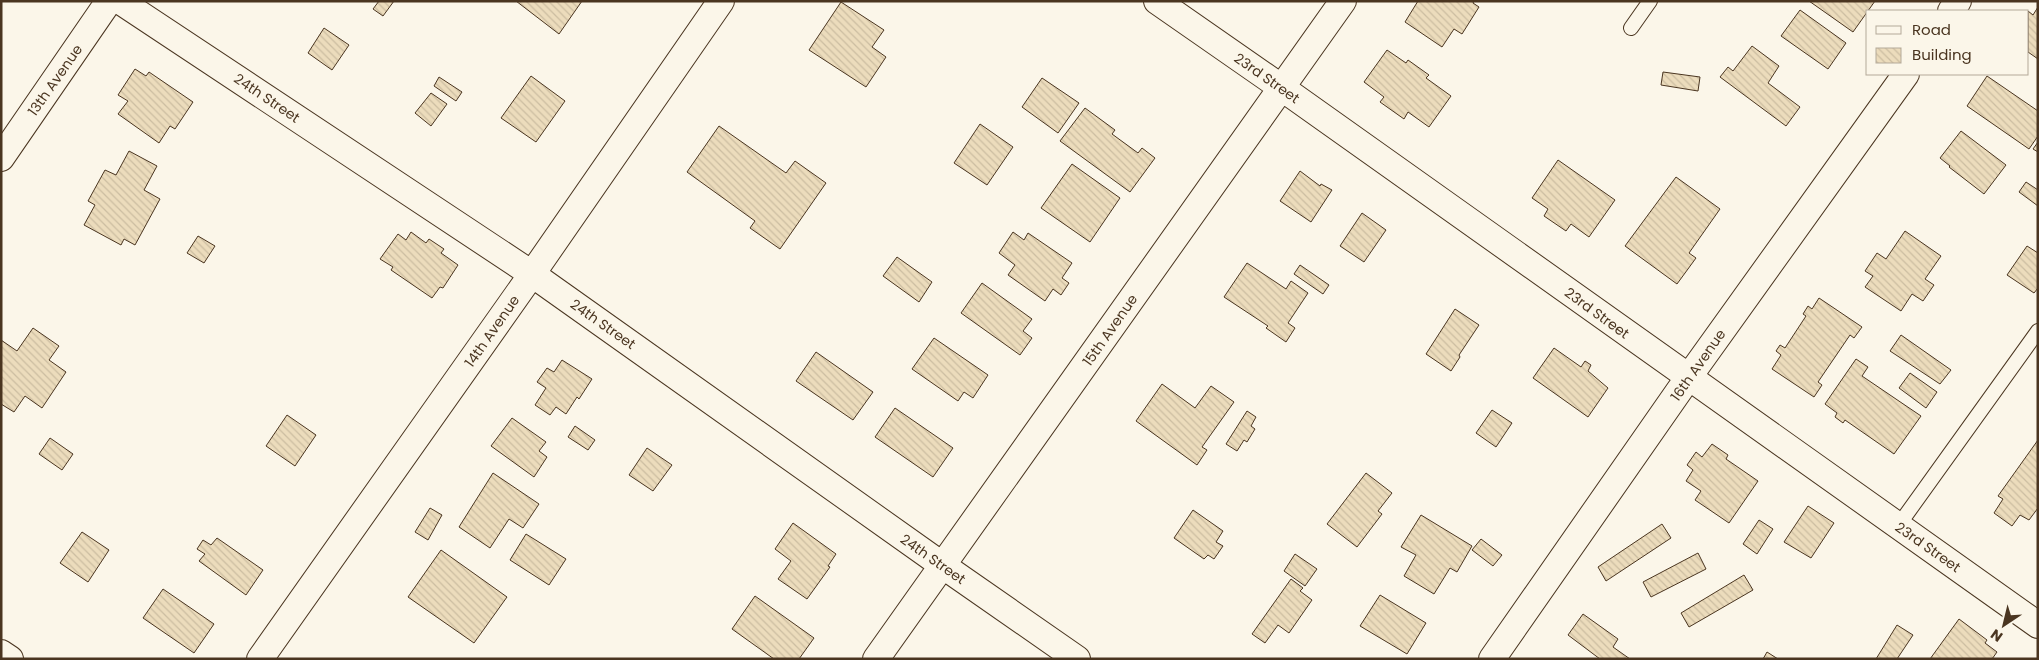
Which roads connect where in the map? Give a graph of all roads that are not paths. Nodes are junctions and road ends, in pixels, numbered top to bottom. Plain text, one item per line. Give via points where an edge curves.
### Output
1 (109, 1) edge
2 (120, 1) edge
3 (721, 1) edge
4 (1156, 1) edge
5 (1343, 1) edge
6 (1650, 1) edge
7 (1631, 28) dead end
8 (1905, 75) edge
9 (1282, 88) junction
10 (1, 158) edge
11 (532, 274) junction
12 (2038, 331) edge
13 (1688, 378) junction
14 (1898, 526) junction
15 (942, 565) junction
16 (2038, 625) edge
17 (1, 653) edge
18 (10, 659) edge
19 (260, 659) edge
20 (876, 659) edge
21 (1077, 659) edge
22 (1492, 659) edge

1 - 10 street, 13th Avenue
2 - 11 street, 24th Street
3 - 11 street, 14th Avenue
4 - 9 street, 23rd Street
5 - 9 street, 15th Avenue
6 - 7 lane
8 - 13 street, 16th Avenue
9 - 13 street, 23rd Street
9 - 15 street, 15th Avenue
11 - 15 street, 24th Street
11 - 19 street, 14th Avenue
12 - 14 lane
13 - 14 street, 23rd Street
13 - 22 street, 16th Avenue
14 - 16 street, 23rd Street
15 - 20 street, 15th Avenue
15 - 21 street, 24th Street
17 - 18 street

